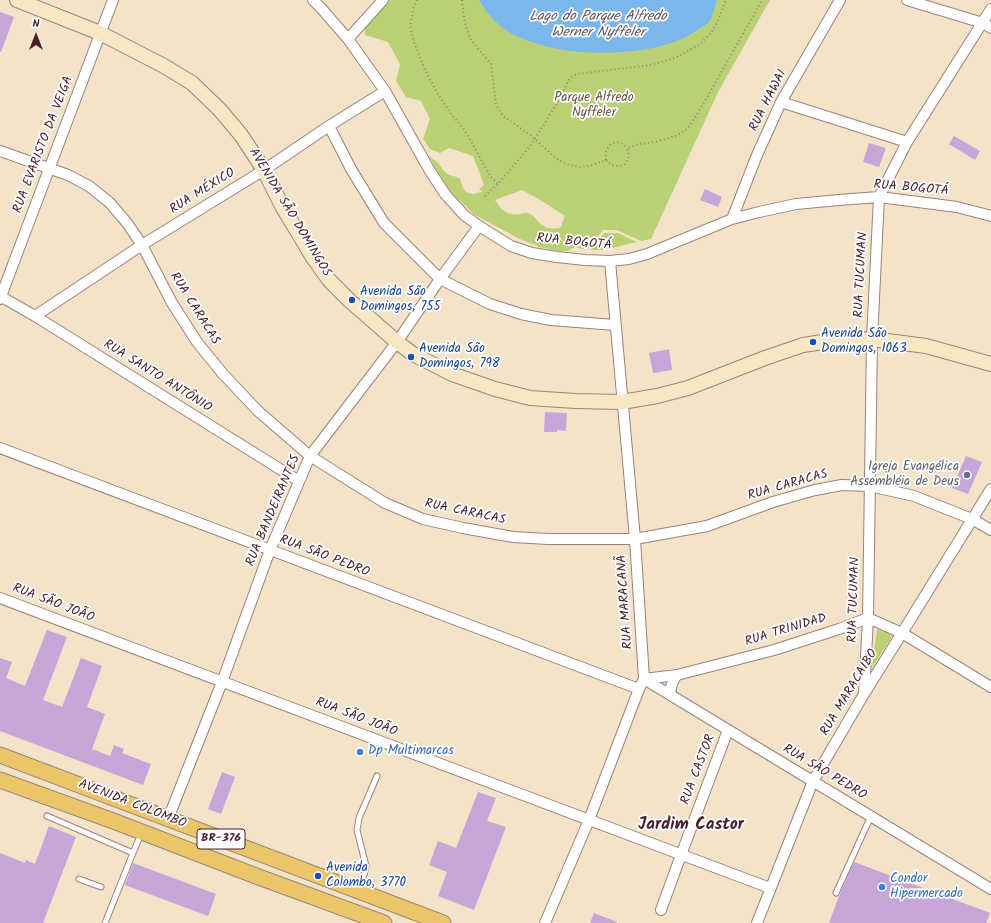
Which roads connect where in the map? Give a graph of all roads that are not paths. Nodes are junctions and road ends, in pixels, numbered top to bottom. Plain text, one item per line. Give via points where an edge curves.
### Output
1 (16, 0) edge
2 (113, 0) edge
3 (313, 0) edge
4 (383, 0) edge
5 (840, 0) edge
6 (907, 0) edge
7 (991, 9) edge
8 (987, 26) edge
9 (100, 33) junction
10 (348, 39) junction
11 (385, 91) junction
12 (781, 102) junction
13 (329, 126) junction
14 (907, 142) junction
15 (0, 151) edge
16 (49, 168) junction
17 (264, 170) junction
18 (878, 198) junction
19 (991, 216) edge
20 (732, 220) junction
21 (479, 226) junction
22 (142, 245) junction
23 (610, 261) junction
24 (440, 279) junction
25 (0, 297) edge
26 (35, 316) junction
27 (616, 325) junction
28 (872, 339) junction
29 (397, 342) junction
30 (991, 364) edge
31 (622, 402) junction
32 (0, 448) edge
33 (310, 456) junction
34 (299, 481) junction
35 (870, 486) junction
36 (991, 489) edge
37 (972, 519) junction
38 (991, 530) edge
39 (635, 539) junction
40 (270, 550) junction
41 (0, 598) edge
42 (868, 618) junction
43 (902, 633) junction
44 (677, 674) junction
45 (644, 680) junction
46 (222, 682) junction
47 (991, 687) edge
48 (639, 690) junction
49 (864, 694) junction
50 (670, 695) junction
51 (728, 730) junction
52 (0, 755) edge
53 (34, 768) junction
54 (377, 776) dead end
55 (813, 781) junction
56 (4, 782) edge
57 (47, 816) dead end
58 (871, 816) junction
59 (168, 819) junction
60 (589, 820) junction
61 (142, 832) junction
62 (133, 853) junction
63 (681, 855) junction
64 (79, 879) dead end
65 (101, 887) dead end
66 (770, 888) junction
67 (352, 889) junction
68 (991, 890) edge
69 (836, 892) dead end
70 (316, 898) junction
71 (661, 910) dead end
72 (105, 923) edge
73 (384, 923) edge
74 (442, 923) edge
75 (546, 923) edge
76 (757, 923) edge

1 - 9 street, AVENIDA SÃO DOMINGOS
2 - 9 street, RUA EVARISTO DA VEIGA
3 - 10 street, RUA BOGOTÁ
4 - 10 street
5 - 12 street, RUA HAWAI
6 - 8 street
7 - 8 street, RUA TUCUMAN
8 - 14 street, RUA TUCUMAN
9 - 16 street, RUA EVARISTO DA VEIGA
9 - 17 street, AVENIDA SÃO DOMINGOS via 164,66 192,84 220,110 241,135
10 - 11 street, RUA BOGOTÁ
11 - 13 street, RUA MÉXICO
11 - 21 street, RUA BOGOTÁ via 445,194 464,215
12 - 14 street
12 - 20 street, RUA HAWAI
13 - 17 street, RUA MÉXICO
13 - 24 street via 351,169 384,223
14 - 18 street, RUA TUCUMAN
15 - 16 street, RUA CARACAS
16 - 22 street, RUA CARACAS via 89,186 110,203
16 - 25 street, RUA EVARISTO DA VEIGA
17 - 22 street, RUA MÉXICO
17 - 29 street, AVENIDA SÃO DOMINGOS via 282,206 329,280 350,302
18 - 19 street, RUA BOGOTÁ via 957,207
18 - 20 street, RUA BOGOTÁ via 796,204
18 - 28 street, RUA TUCUMAN
20 - 23 street, RUA BOGOTÁ via 647,254
21 - 23 street, RUA BOGOTÁ via 512,246 532,252 557,257
21 - 24 street, RUA BANDEIRANTES
22 - 26 street, RUA MÉXICO
22 - 33 street, RUA CARACAS via 172,303 197,342 258,411
23 - 27 street, RUA MARACANÃ
24 - 27 street via 490,304 521,314 551,320
24 - 29 street, RUA BANDEIRANTES
25 - 26 street, RUA SANTO ANTÔNIO
26 - 34 street, RUA SANTO ANTÔNIO
27 - 31 street, RUA MARACANÃ
28 - 30 street, AVENIDA SÃO DOMINGOS via 926,346
28 - 31 street, AVENIDA SÃO DOMINGOS via 803,345 688,388
28 - 35 street, RUA TUCUMAN
29 - 31 street, AVENIDA SÃO DOMINGOS via 413,354 452,374 495,389 530,398
29 - 33 street, RUA BANDEIRANTES
31 - 39 street, RUA MARACANÃ
32 - 40 street, RUA SÃO PEDRO
33 - 34 street, RUA BANDEIRANTES
33 - 39 street, RUA CARACAS via 385,503 423,519 513,536 548,539
34 - 40 street, RUA BANDEIRANTES
35 - 37 street, RUA CARACAS via 914,496
35 - 39 street, RUA CARACAS via 842,485 815,490 707,526
35 - 42 street, RUA TUCUMAN
36 - 37 street, RUA MARACAIBO
37 - 38 street, RUA CARACAS
37 - 43 street, RUA MARACAIBO
39 - 45 street, RUA MARACANÃ
40 - 46 street, RUA BANDEIRANTES
40 - 48 street, RUA SÃO PEDRO
41 - 46 street, RUA SÃO JOÃO
42 - 43 street
42 - 44 street, RUA TRINIDAD via 774,650
42 - 49 street, RUA TUCUMAN
43 - 47 street
43 - 49 street, RUA MARACAIBO
44 - 45 street, RUA TRINIDAD
44 - 50 street via 671,684
45 - 48 street
45 - 50 street, RUA SÃO PEDRO
46 - 59 street, RUA BANDEIRANTES
46 - 60 street, RUA SÃO JOÃO
48 - 60 street
49 - 55 street, RUA MARACAIBO
50 - 51 street, RUA SÃO PEDRO
51 - 55 street, RUA SÃO PEDRO
51 - 63 street, RUA CASTOR
52 - 53 main road, AVENIDA COLOMBO / BR-376
53 - 56 main road via 24,776
53 - 59 main road, AVENIDA COLOMBO / BR-376
54 - 67 lane via 356,830 366,866 364,875
55 - 58 street, RUA SÃO PEDRO
55 - 66 street, RUA MARACAIBO
56 - 61 main road, AVENIDA COLOMBO / BR-376
57 - 62 lane
58 - 68 street, RUA SÃO PEDRO
58 - 69 lane
59 - 67 main road, AVENIDA COLOMBO / BR-376
60 - 63 street, RUA SÃO JOÃO
60 - 75 street
61 - 62 lane
61 - 70 main road, AVENIDA COLOMBO / BR-376
62 - 72 lane
63 - 66 street, RUA SÃO JOÃO
63 - 71 street, RUA CASTOR
64 - 65 lane
66 - 76 street, RUA MARACAIBO
67 - 70 main road via 338,895
67 - 74 main road, AVENIDA COLOMBO / BR-376
70 - 73 main road, AVENIDA COLOMBO / BR-376

